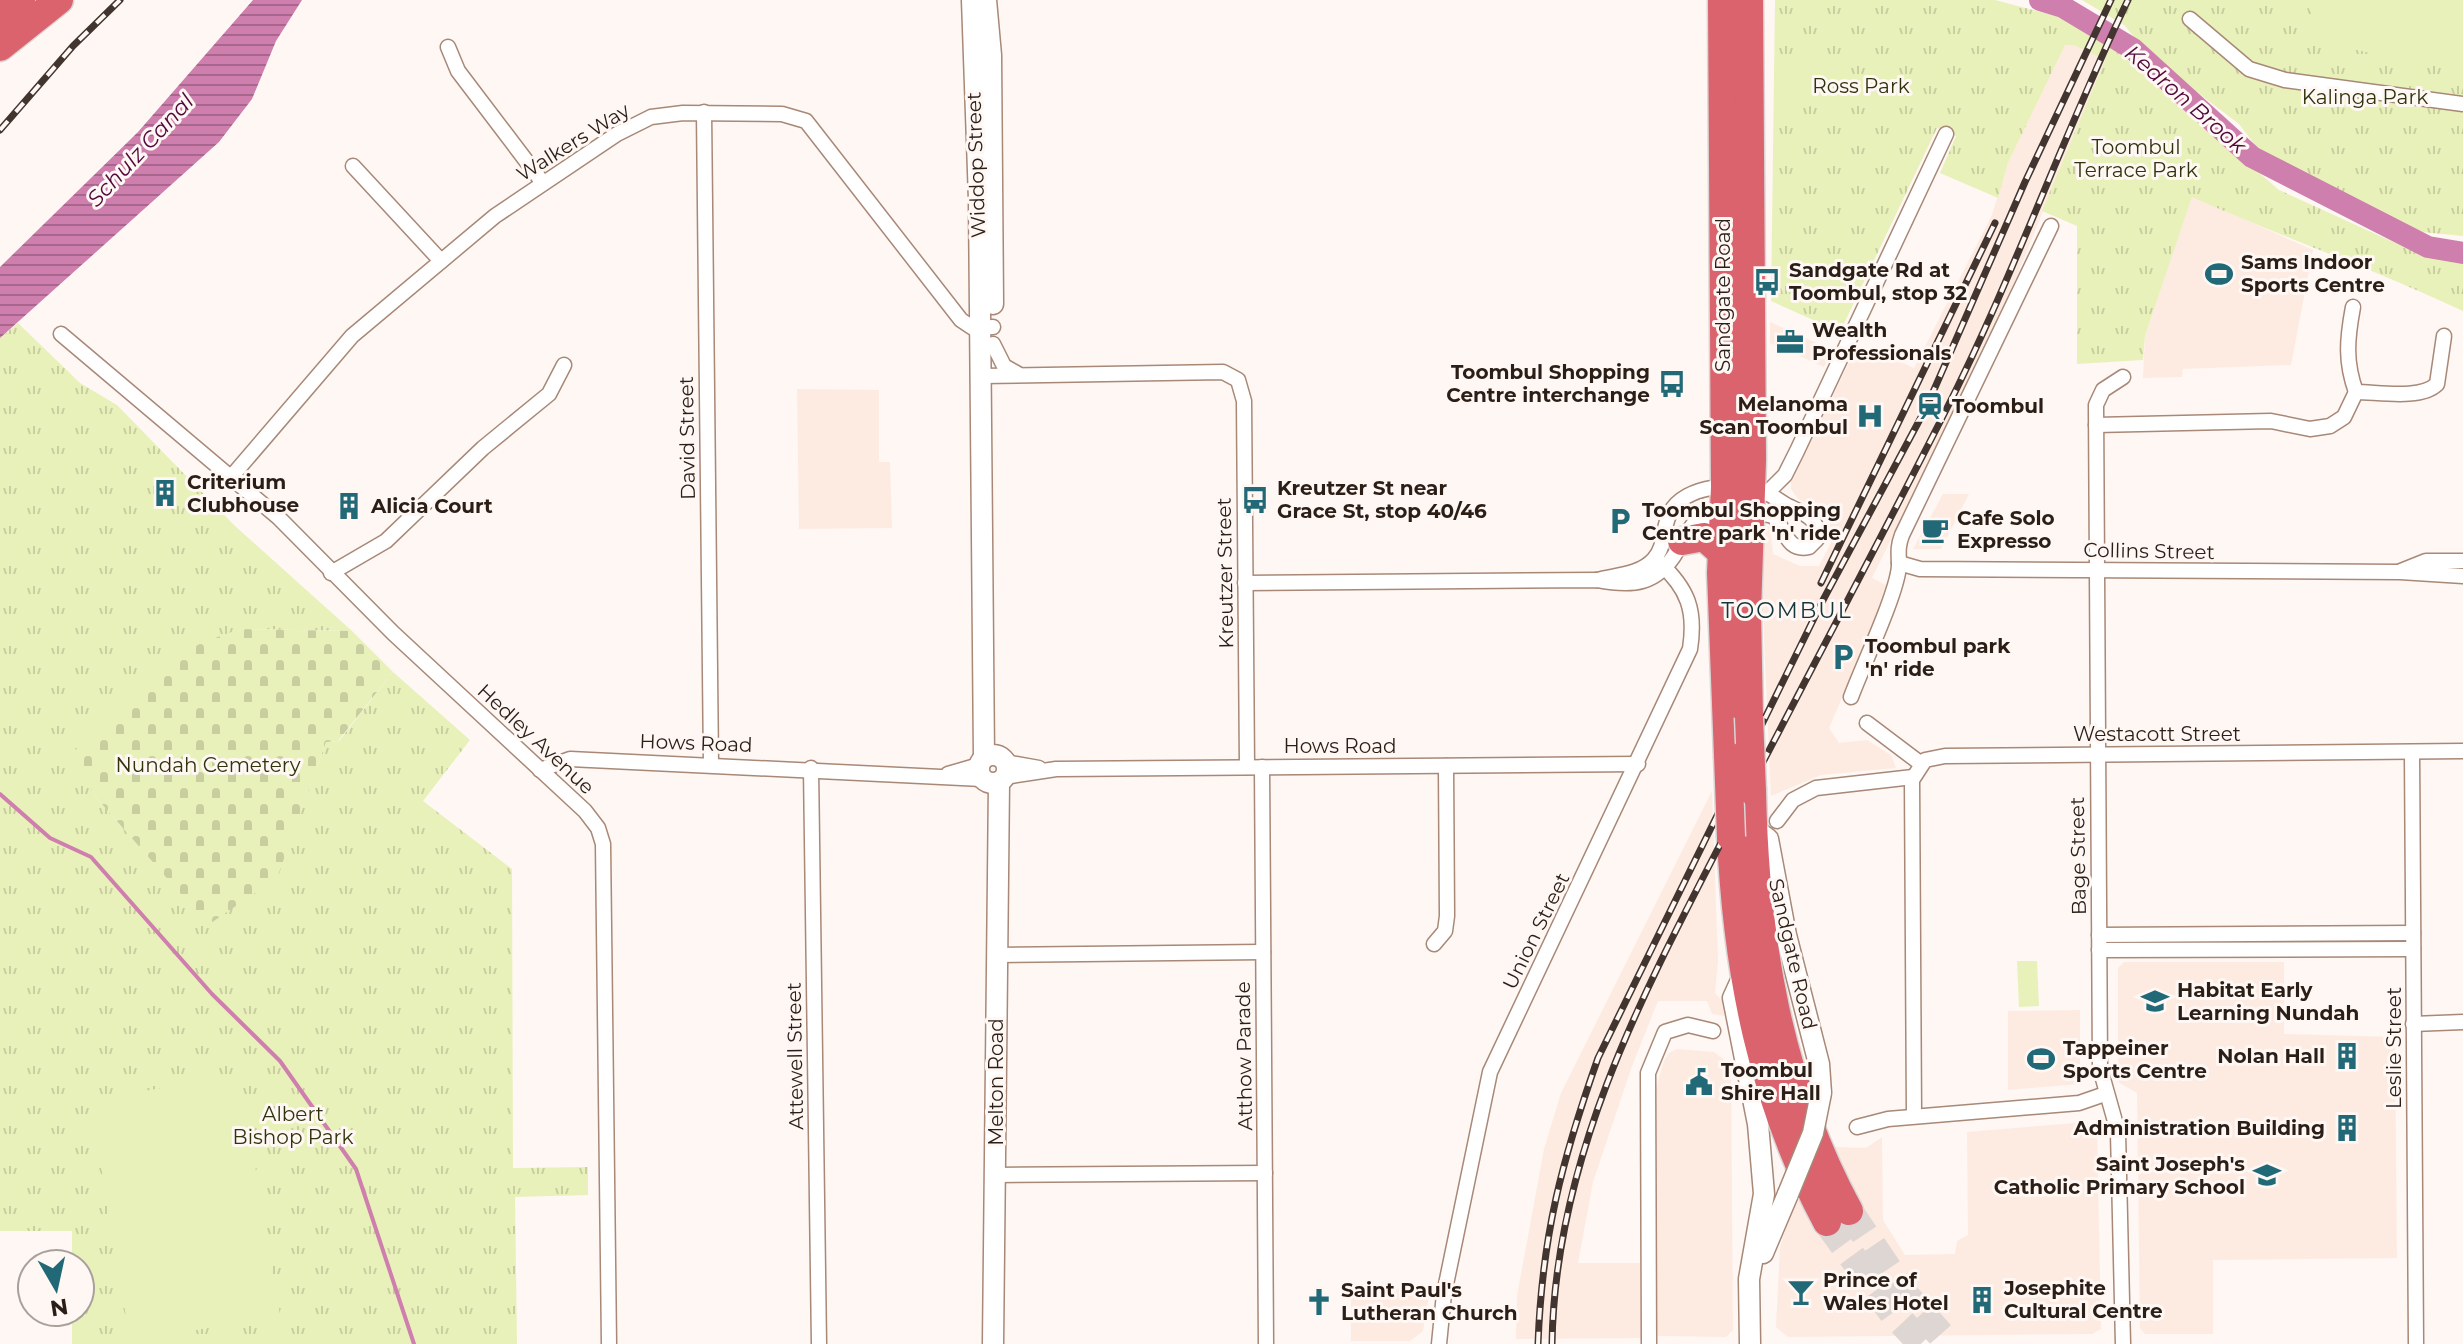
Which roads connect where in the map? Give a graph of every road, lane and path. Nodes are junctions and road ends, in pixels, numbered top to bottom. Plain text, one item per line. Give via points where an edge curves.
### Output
1 (21, 0) edge
2 (59, 0) edge
3 (972, 0) edge
4 (986, 0) edge
5 (1722, 0) edge
6 (1749, 0) edge
7 (0, 17) edge
8 (2190, 19) dead end
9 (0, 47) edge
10 (448, 47) dead end
11 (2463, 104) edge
12 (704, 112) junction
13 (1946, 134) dead end
14 (353, 166) dead end
15 (543, 183) junction
16 (2051, 226) dead end
17 (441, 261) junction
18 (2353, 307) dead end
19 (986, 328) junction
20 (61, 334) dead end
21 (2444, 336) dead end
22 (564, 365) dead end
23 (1018, 374) junction
24 (981, 376) junction
25 (2123, 377) dead end
26 (2356, 392) junction
27 (2096, 425) junction
28 (1785, 475) junction
29 (232, 476) junction
30 (1743, 498) junction
31 (1783, 503) junction
32 (1682, 541) junction
33 (1721, 552) junction
34 (2463, 561) edge
35 (1661, 563) junction
36 (1899, 563) junction
37 (2097, 570) junction
38 (2400, 572) junction
39 (331, 573) junction
40 (2463, 576) edge
41 (1245, 583) junction
42 (1851, 697) dead end
43 (1867, 723) dead end
44 (2463, 751) edge
45 (2412, 753) junction
46 (2098, 755) junction
47 (711, 764) junction
48 (1638, 764) junction
49 (1446, 766) junction
50 (1254, 767) junction
51 (811, 768) junction
52 (540, 770) junction
53 (992, 770) junction
54 (1916, 770) junction
55 (1754, 829) junction
56 (2413, 933) junction
57 (2099, 942) junction
58 (1434, 944) dead end
59 (2413, 949) junction
60 (1263, 952) junction
61 (995, 955) junction
62 (1744, 974) junction
63 (2463, 1022) edge
64 (2413, 1024) junction
65 (1713, 1031) dead end
66 (2105, 1094) junction
67 (1914, 1116) junction
68 (1857, 1127) dead end
69 (1265, 1173) junction
70 (996, 1175) junction
71 (609, 1344) edge
72 (819, 1344) edge
73 (993, 1344) edge
74 (1266, 1344) edge
75 (1439, 1344) edge
76 (1649, 1344) edge
77 (1750, 1344) edge
78 (1761, 1344) edge
79 (2123, 1344) edge
80 (2416, 1344) edge

1 - 7 highway
2 - 9 highway
3 - 19 street, Widdop Street
4 - 19 street, Widdop Street via 991,55
5 - 30 highway, Sandgate Road
6 - 30 highway, Sandgate Road
8 - 11 street via 2249,69 2273,77
10 - 15 street via 458,71
12 - 15 street, Walkers Way via 667,114 638,123
12 - 19 street, Walkers Way via 782,114 806,121 961,320
12 - 47 street, David Street
13 - 28 street
14 - 17 street
15 - 17 street, Walkers Way
16 - 36 street via 1902,535
17 - 29 street, Walkers Way via 344,343
18 - 26 street via 2346,349
19 - 23 street, Walkers Way via 1004,366
19 - 24 street, Melton Road
20 - 29 street, Hedley Avenue
21 - 26 street via 2433,389
22 - 39 street via 549,394 483,448 386,541
23 - 24 street
23 - 41 street, Kreutzer Street via 1223,372 1238,380 1244,401
24 - 53 street, Melton Road via 984,727
25 - 27 street, Bage Street via 2099,397
26 - 27 street via 2344,417 2310,429 2271,421
27 - 37 street, Bage Street
28 - 30 street
28 - 31 street
29 - 39 street, Hedley Avenue
30 - 31 street
30 - 31 street via 1773,516 1793,546 1804,549 1814,544 1818,532 1812,518
30 - 32 street via 1697,520
30 - 33 highway, Sandgate Road
30 - 35 street via 1698,492 1676,505
30 - 55 highway, Sandgate Road, bridge
32 - 33 highway via 1704,537
32 - 35 street
33 - 55 highway, Sandgate Road, bridge via 1728,756
34 - 38 street, Collins Street via 2426,561
35 - 41 street via 1649,581 1635,584
35 - 48 street, Union Street via 1689,598 1692,633 1683,667
36 - 37 street, Collins Street via 1920,569
36 - 42 street
37 - 38 street, Collins Street
37 - 46 street, Bage Street
38 - 40 street, Collins Street
39 - 52 street, Hedley Avenue
41 - 50 street, Kreutzer Street
43 - 54 street
44 - 45 street, Westacott Street
45 - 46 street, Westacott Street
45 - 56 street, Leslie Street
46 - 54 street, Westacott Street via 1934,757
46 - 57 street, Bage Street
47 - 51 street, Hows Road
47 - 52 street, Hows Road via 570,759
48 - 49 street, Hows Road
48 - 75 street, Union Street via 1490,1072 1444,1294
49 - 50 street, Hows Road
49 - 58 street via 1447,916 1445,931
50 - 53 street, Hows Road
50 - 60 street, Atthow Parade
51 - 53 street, Hows Road via 948,774
51 - 72 street, Attewell Street
52 - 71 street, Hedley Avenue via 593,820 603,844
53 - 61 street, Melton Road via 1001,803 996,819
54 - 55 street, Westacott Street via 1816,788
54 - 67 street
55 - 62 highway, Sandgate Road
55 - 62 highway, Sandgate Road via 1758,902 1779,1034 1838,1216 1794,1154 1757,1042
55 - 78 street, Sandgate Road, bridge via 1768,839 1821,1093 1813,1133 1760,1267
56 - 57 street
56 - 59 street, Leslie Street
57 - 59 street
57 - 66 street, Bage Street
59 - 64 street, Leslie Street
60 - 61 street
60 - 69 street, Atthow Parade
61 - 70 street, Melton Road
62 - 77 street, Sandgate Road via 1733,998 1754,1095 1764,1194 1749,1279
63 - 64 street
64 - 80 street, Leslie Street
65 - 76 street via 1688,1025 1671,1028 1658,1040 1648,1073
66 - 67 street via 2079,1103
66 - 79 street, Bage Street via 2118,1132
67 - 68 street
69 - 70 street
69 - 74 street, Atthow Parade
70 - 73 street, Melton Road

